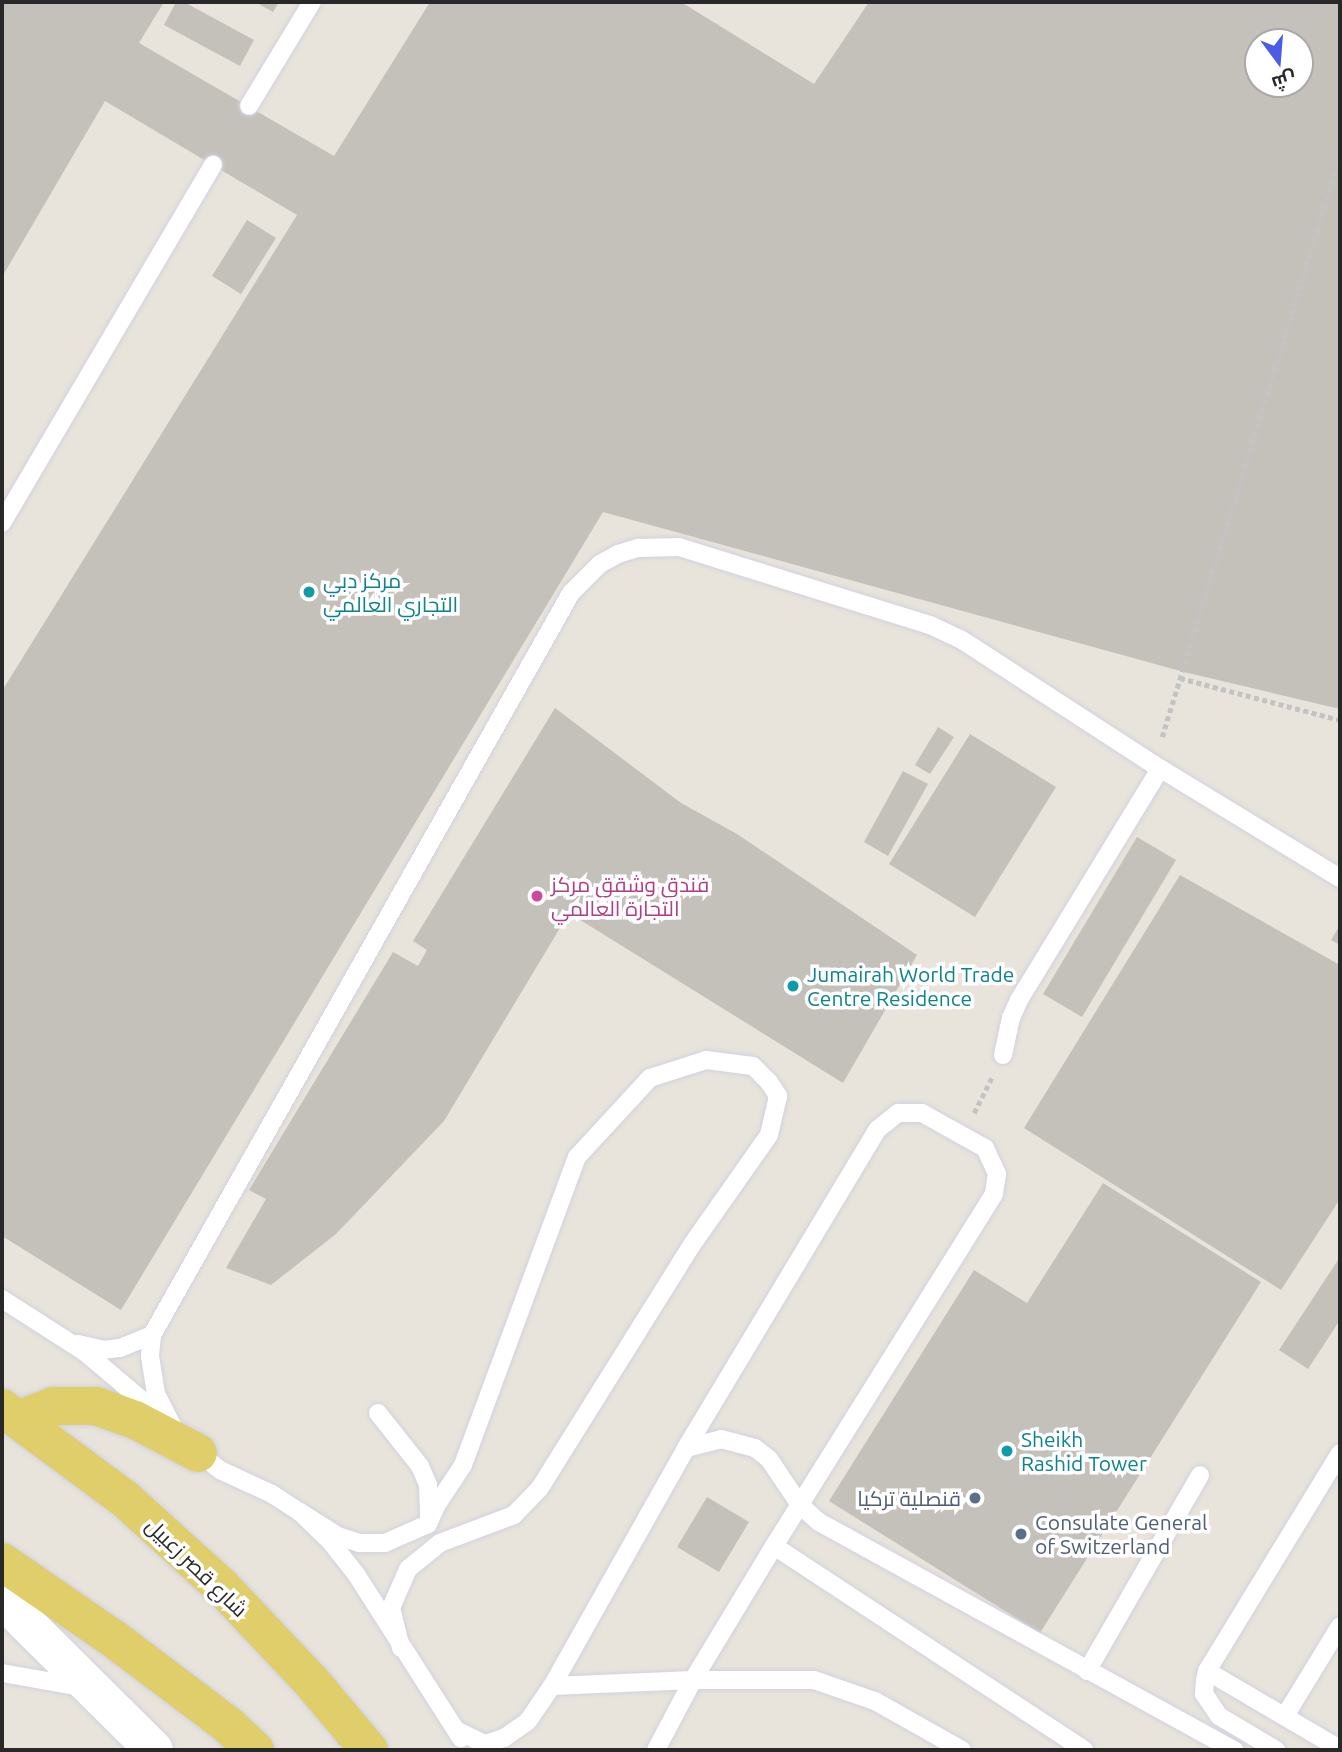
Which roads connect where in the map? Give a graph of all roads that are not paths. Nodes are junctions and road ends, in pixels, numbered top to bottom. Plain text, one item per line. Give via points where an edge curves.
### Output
1 (312, 2) edge
2 (249, 106) dead end
3 (213, 165) dead end
4 (2, 523) edge
5 (1156, 766) junction
6 (1340, 878) edge
7 (1003, 1055) road end
8 (2, 1299) edge
9 (152, 1335) junction
10 (70, 1341) junction
11 (11, 1413) edge
12 (378, 1413) dead end
13 (186, 1441) junction
14 (687, 1448) junction
15 (1340, 1453) edge
16 (1200, 1475) dead end
17 (800, 1504) junction
18 (300, 1512) junction
19 (428, 1524) junction
20 (774, 1546) junction
21 (2, 1562) edge
22 (2, 1599) edge
23 (1340, 1626) edge
24 (401, 1648) junction
25 (1087, 1671) junction
26 (1207, 1671) junction
27 (2, 1673) edge
28 (694, 1680) junction
29 (552, 1686) junction
30 (89, 1689) junction
31 (1285, 1716) junction
32 (456, 1730) junction
33 (1340, 1749) edge
34 (154, 1750) edge
35 (255, 1750) edge
36 (369, 1750) edge
37 (470, 1750) edge
38 (656, 1750) edge
39 (962, 1750) edge
40 (1084, 1750) edge
41 (1234, 1750) edge
42 (1276, 1750) edge

1 - 2 lane
3 - 4 lane
5 - 6 lane
5 - 7 lane via 1018,1000
5 - 9 lane via 962,640 897,613 679,547 638,548 600,564 571,593
8 - 10 lane
9 - 10 lane via 103,1350
9 - 13 lane via 156,1394
10 - 13 lane via 117,1376
11 - 13 main road via 96,1406
11 - 36 main road, شارع قصر زعبيل via 125,1499 220,1586 310,1679
12 - 19 lane via 424,1476 430,1505
13 - 18 lane via 220,1469
14 - 17 lane via 721,1439 755,1448 769,1459
14 - 17 lane via 886,1119 898,1113 922,1113 985,1149 997,1174 994,1194
14 - 29 lane
15 - 26 lane
16 - 25 lane
17 - 20 lane
17 - 25 lane via 819,1522
18 - 19 lane via 338,1536 360,1543 385,1543
18 - 24 lane via 356,1574
19 - 24 lane via 463,1465 577,1157 650,1078 706,1060 753,1066 778,1096 769,1135 694,1243 528,1503 497,1523 440,1543 408,1569 391,1608
20 - 28 lane
20 - 40 lane
21 - 35 main road via 114,1639
22 - 30 main road
23 - 31 lane
24 - 32 lane
25 - 41 lane
26 - 31 lane
26 - 42 lane via 1204,1694 1210,1706
27 - 30 lane
28 - 29 lane
28 - 38 lane
28 - 39 lane via 793,1678 835,1685 875,1701
29 - 32 lane via 528,1721 504,1738 485,1744
30 - 34 main road
31 - 33 lane
32 - 37 lane

